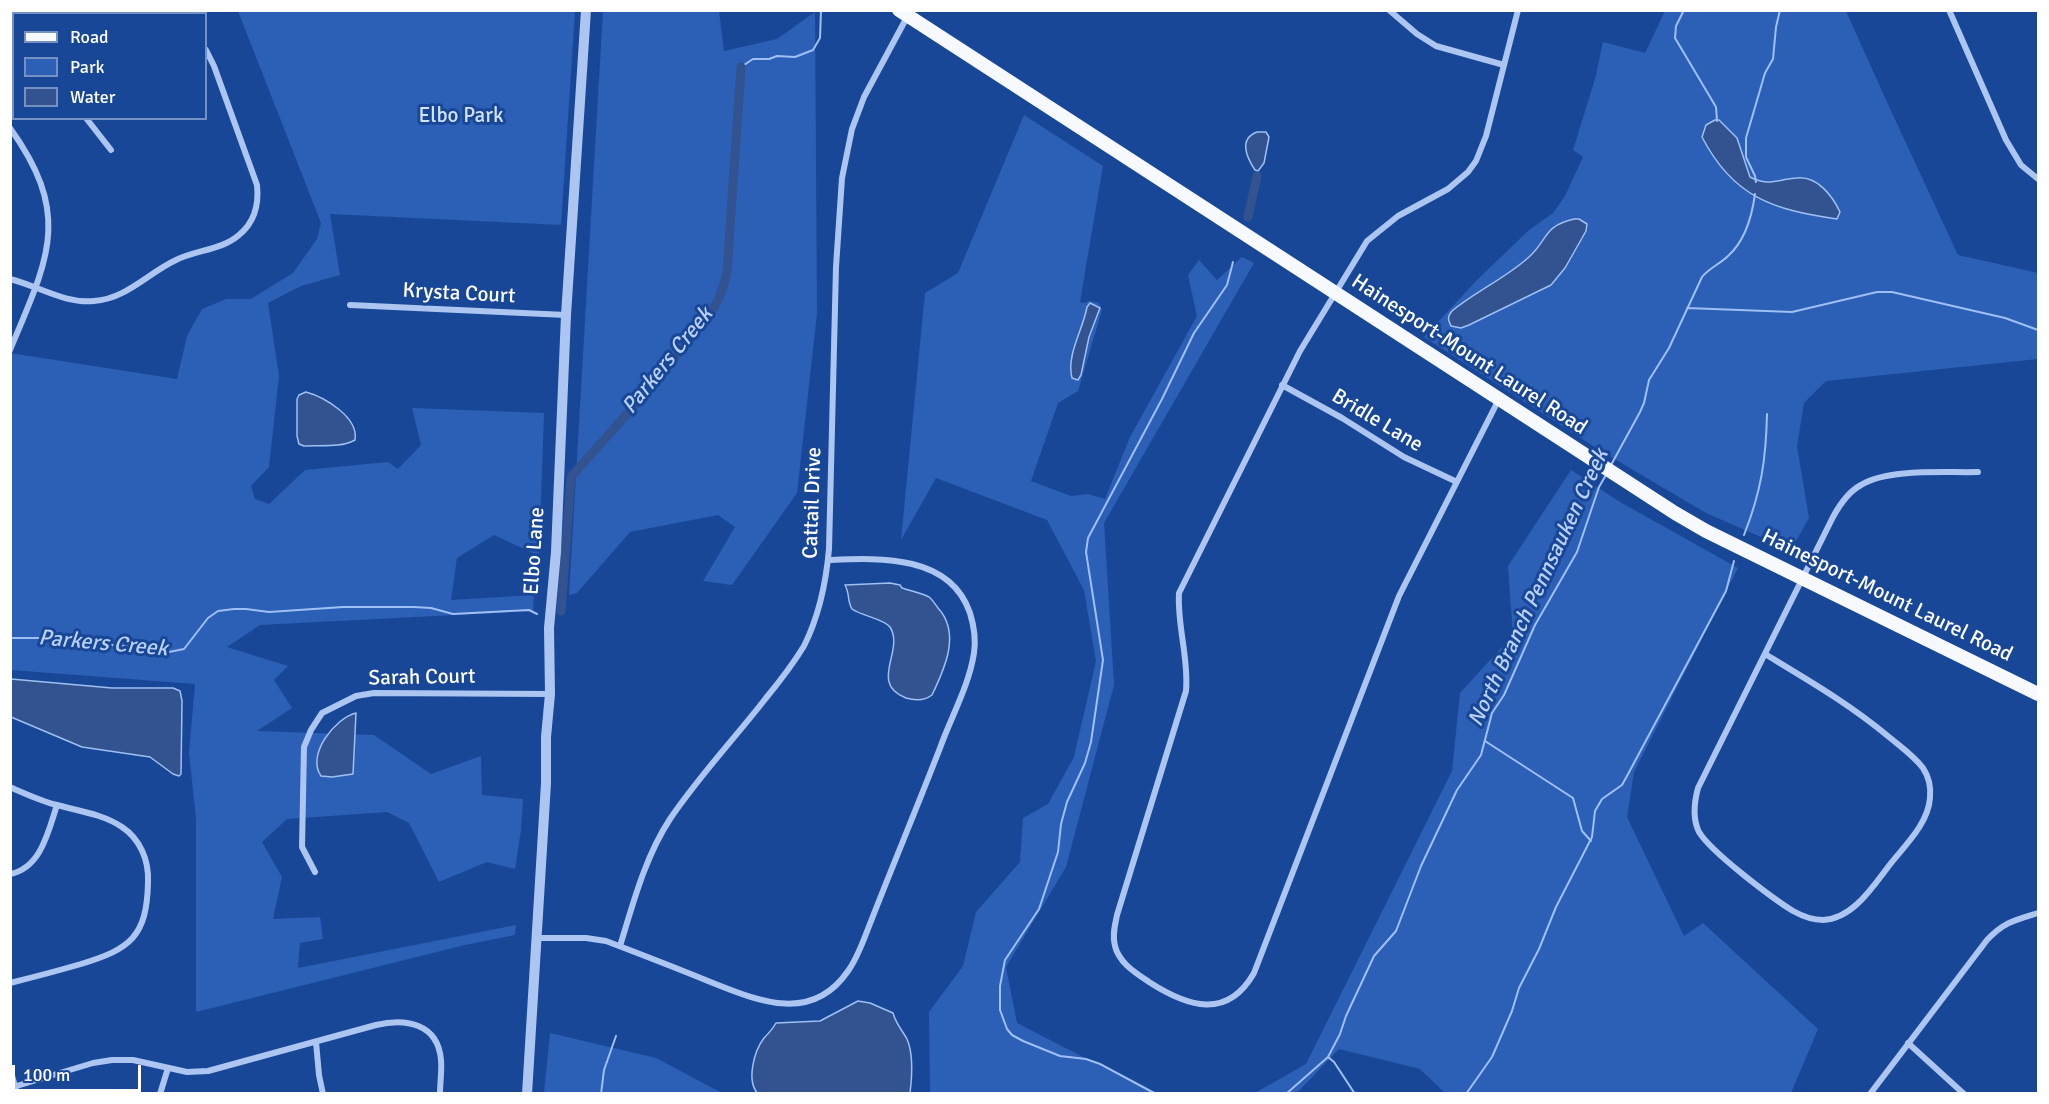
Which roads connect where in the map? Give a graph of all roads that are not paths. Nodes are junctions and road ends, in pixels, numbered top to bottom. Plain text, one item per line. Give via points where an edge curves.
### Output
1 (586, 10) edge
2 (1389, 10) edge
3 (1518, 10) edge
4 (1949, 10) edge
5 (905, 12) edge
6 (207, 52) edge
7 (1504, 66) junction
8 (88, 120) edge
9 (10, 128) edge
10 (111, 150) dead end
11 (2038, 179) edge
12 (10, 279) edge
13 (34, 287) junction
14 (1335, 292) junction
15 (351, 305) dead end
16 (566, 315) junction
17 (10, 350) edge
18 (1282, 386) junction
19 (1499, 399) junction
20 (1978, 472) dead end
21 (1457, 482) junction
22 (828, 560) junction
23 (1803, 579) junction
24 (1765, 654) junction
25 (550, 694) junction
26 (2038, 694) edge
27 (10, 787) edge
28 (57, 805) junction
29 (315, 872) dead end
30 (10, 874) edge
31 (2038, 914) edge
32 (537, 938) junction
33 (620, 946) junction
34 (10, 984) edge
35 (316, 1042) junction
36 (1908, 1043) junction
37 (10, 1068) edge
38 (168, 1068) junction
39 (14, 1089) edge
40 (160, 1094) edge
41 (323, 1094) edge
42 (440, 1094) edge
43 (527, 1094) edge
44 (1869, 1094) edge
45 (1964, 1094) edge

1 - 16 street, Elbo Lane
2 - 7 street via 1436,46
3 - 7 street
4 - 11 street via 2006,140 2021,165
5 - 14 main road, Hainesport-Mount Laurel Road
5 - 22 street, Cattail Drive via 864,97 843,170 838,213
6 - 13 street via 255,176 258,204 251,221 231,241 174,260 111,298 78,301
7 - 14 street via 1476,161 1448,189 1376,232
8 - 10 street
9 - 13 street via 36,168 49,216 49,241
12 - 13 street
13 - 17 street
14 - 18 street
14 - 19 main road, Hainesport-Mount Laurel Road
15 - 16 street, Krysta Court
16 - 25 street, Elbo Lane via 549,628
18 - 21 street, Bridle Lane via 1404,458
18 - 21 street via 1179,593 1188,675 1186,691 1114,926 1119,956 1133,971 1164,991 1187,1002 1210,1005 1231,999 1248,984 1399,596
19 - 21 street
19 - 23 main road, Hainesport-Mount Laurel Road via 1706,531
20 - 23 street via 1902,474 1862,484 1838,507
22 - 33 street, Cattail Drive via 817,614 804,644 663,832
22 - 33 street via 904,562 937,573 962,596 975,642 966,681 856,959 842,980 823,995 801,1003 776,1004
23 - 24 street
23 - 26 main road, Hainesport-Mount Laurel Road
24 - 24 street via 1703,776 1695,800 1695,822 1716,850 1785,906 1803,916 1833,918 1860,901 1916,830 1928,809 1930,787 1922,766 1885,733 1827,691
25 - 29 street, Sarah Court via 374,693 356,696 322,713 304,747 302,847
25 - 32 street, Elbo Lane
27 - 28 street
28 - 30 street via 35,859 22,871
28 - 34 street via 112,821 138,843 148,874 144,916 136,935 112,954
31 - 36 street via 2009,922 1994,933
32 - 33 street via 586,938
32 - 43 street, Elbo Lane
35 - 38 street via 208,1071
35 - 41 street
35 - 42 street via 386,1022 416,1024 437,1043
36 - 44 street
36 - 45 street
37 - 39 street
38 - 39 street via 112,1060
38 - 40 street

